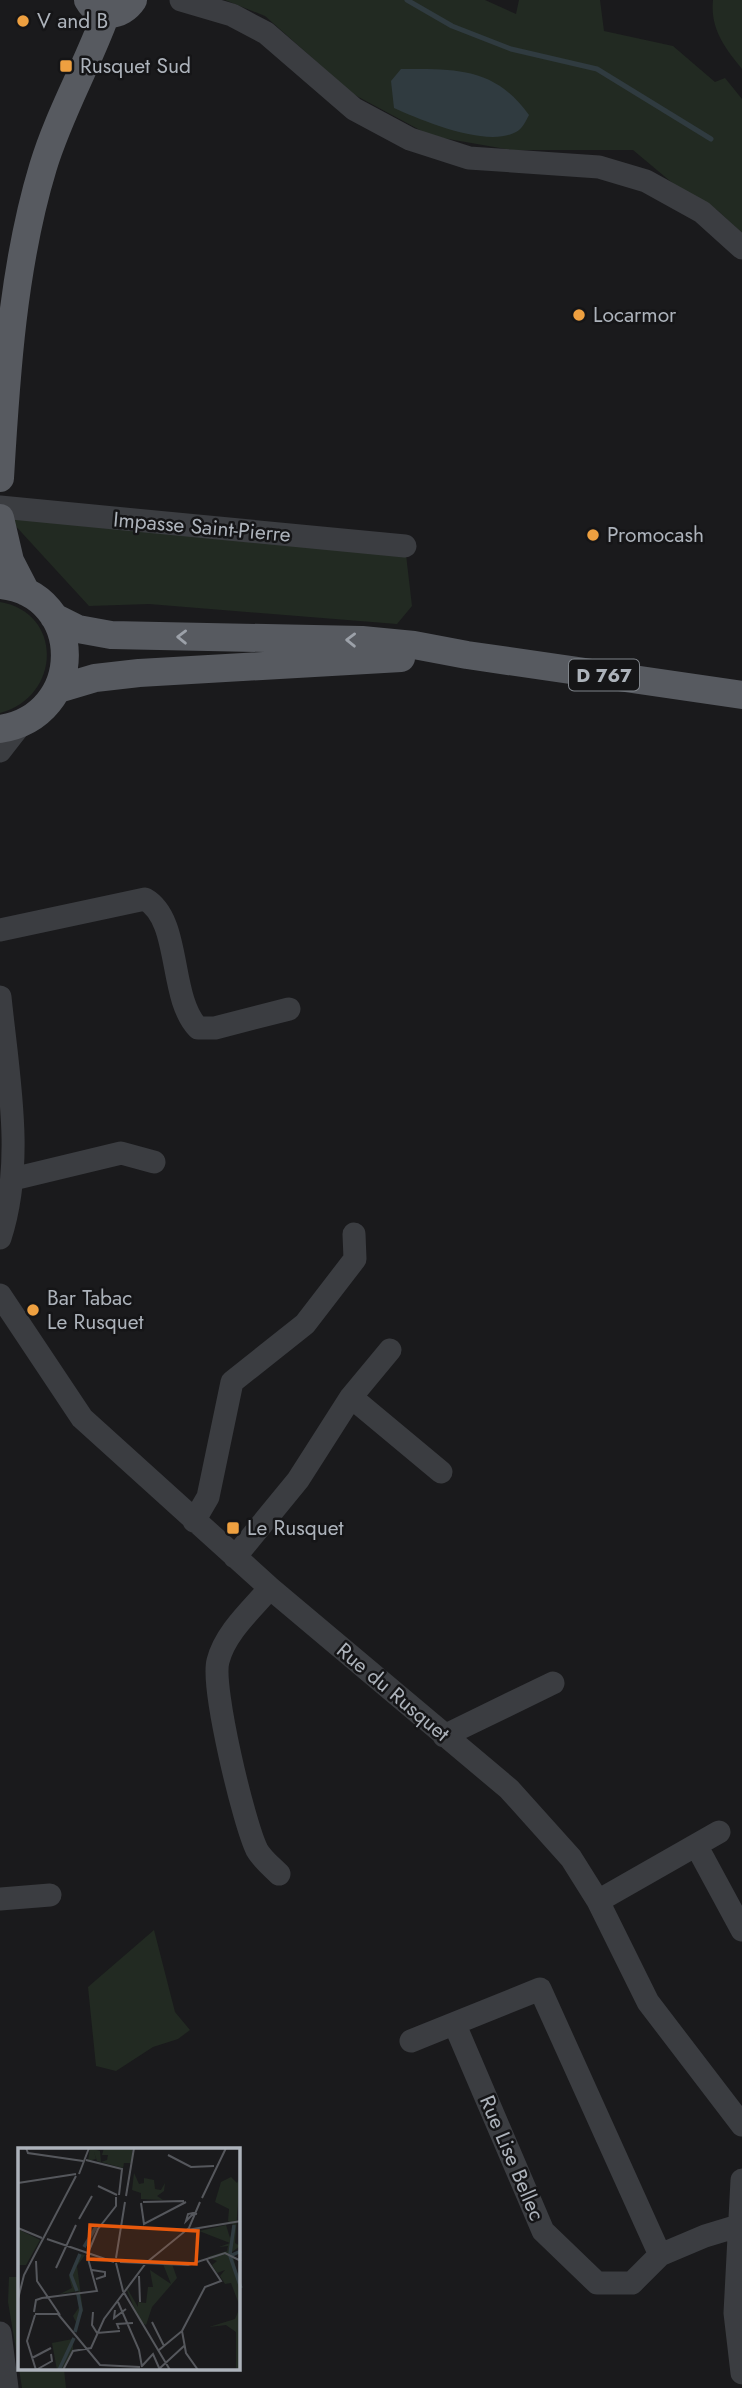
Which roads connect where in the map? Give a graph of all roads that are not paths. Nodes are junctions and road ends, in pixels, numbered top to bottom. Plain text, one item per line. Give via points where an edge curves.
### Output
1 (133, 0) edge
2 (181, 0) edge
3 (97, 7) edge
4 (742, 248) edge
5 (0, 478) edge
6 (0, 507) edge
7 (0, 518) edge
8 (405, 546) dead end
9 (13, 589) edge
10 (54, 617) junction
11 (467, 655) junction
12 (58, 689) junction
13 (742, 695) edge
14 (10, 726) edge
15 (0, 751) edge
16 (0, 930) edge
17 (0, 997) edge
18 (289, 1009) dead end
19 (154, 1162) dead end
20 (13, 1179) junction
21 (354, 1234) dead end
22 (0, 1238) edge
23 (0, 1295) edge
24 (390, 1349) dead end
25 (351, 1397) junction
26 (441, 1472) dead end
27 (194, 1521) junction
28 (235, 1557) junction
29 (270, 1588) junction
30 (553, 1683) dead end
31 (444, 1736) junction
32 (719, 1832) dead end
33 (696, 1845) junction
34 (279, 1874) dead end
35 (50, 1895) dead end
36 (0, 1899) edge
37 (598, 1901) junction
38 (742, 1930) edge
39 (455, 2025) junction
40 (411, 2042) dead end
41 (742, 2125) edge
42 (741, 2192) edge
43 (738, 2226) junction
44 (660, 2255) junction
45 (0, 2333) edge
46 (742, 2373) edge
47 (7, 2388) edge

1 - 3 main road via 121,12
2 - 4 street via 232,15 266,33 354,109 410,139 469,158 599,167 646,181 702,212
3 - 5 main road via 32,208 19,284
6 - 8 street, Impasse Saint-Pierre
7 - 9 main road
9 - 10 main road via 42,603
11 -> 10 main road, D 767 via 362,640 111,635 78,629
10 - 12 main road via 65,652
11 - 12 main road, D 767 via 174,670 95,678
11 - 13 main road, D 767
12 - 14 main road via 43,710
14 - 15 street
16 - 18 street via 145,899 161,915 187,1012 198,1028
17 - 20 street
19 - 20 street via 121,1153
20 - 22 street
21 - 27 street via 355,1259 304,1324 232,1382 208,1497
23 - 27 street, Rue du Rusquet via 82,1419
24 - 25 street
25 - 26 street
25 - 28 street via 298,1480
27 - 28 street, Rue du Rusquet
28 - 29 street, Rue du Rusquet
29 - 31 street, Rue du Rusquet
29 - 34 street via 225,1640 217,1664 245,1819 258,1853
30 - 31 street
31 - 37 street, Rue du Rusquet via 538,1818
32 - 33 street
33 - 37 street
33 - 38 street
35 - 36 street
37 - 41 street, Rue du Rusquet via 648,2002
39 - 40 street
39 - 44 street, Rue Lise Bellec via 542,2231 597,2283 632,2283
39 - 44 street via 540,1989
42 - 43 street
43 - 44 street
43 - 46 street via 735,2313
45 - 47 street

